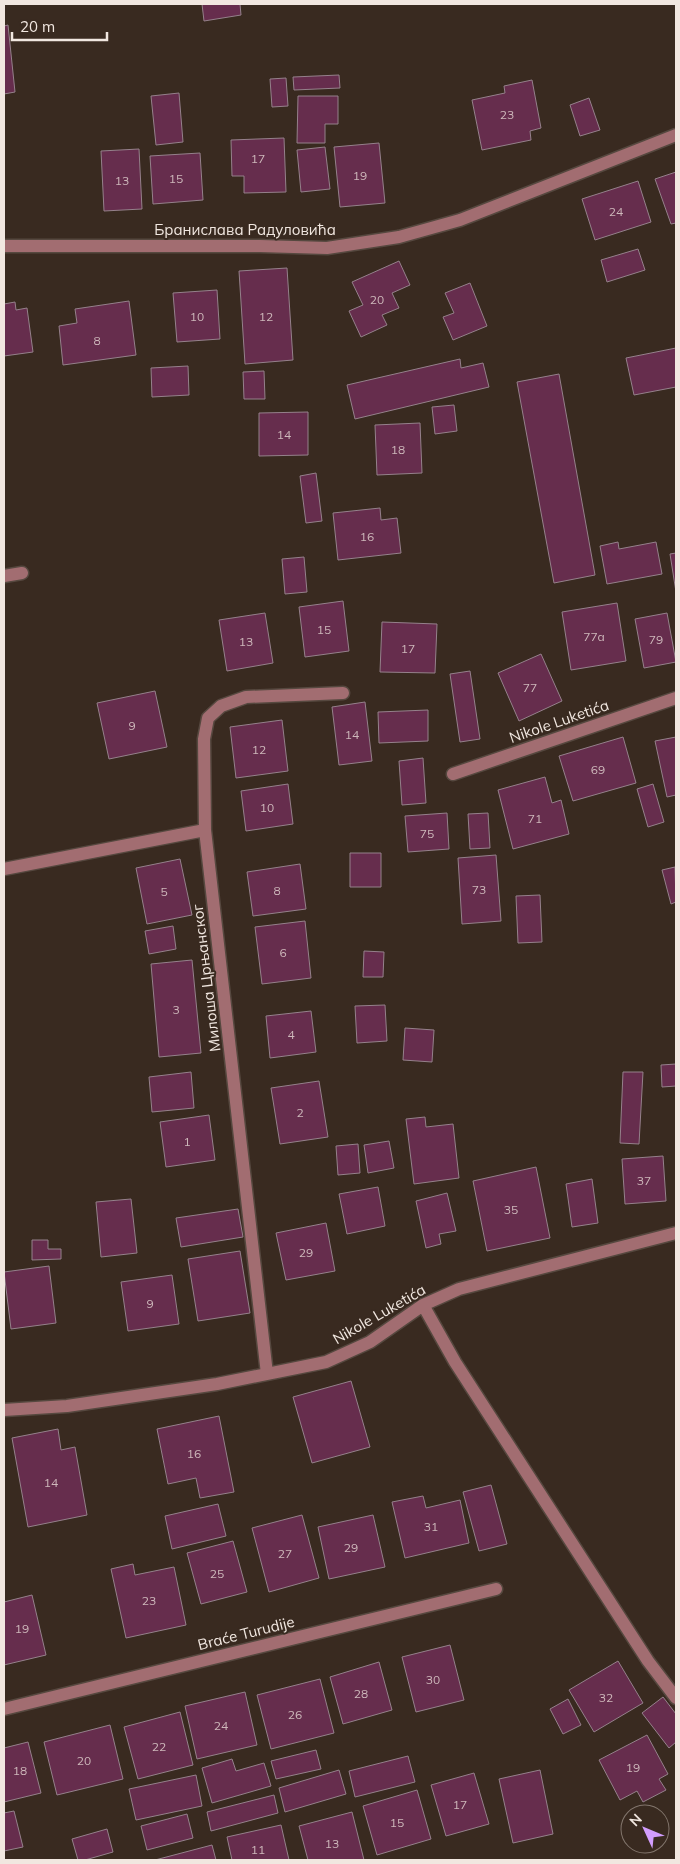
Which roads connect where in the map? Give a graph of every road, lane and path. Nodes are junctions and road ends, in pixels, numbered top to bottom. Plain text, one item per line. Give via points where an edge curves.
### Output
1 (676, 135) edge
2 (4, 246) edge
3 (22, 573) dead end
4 (4, 576) edge
5 (343, 693) dead end
6 (676, 698) edge
7 (453, 774) dead end
8 (205, 830) junction
9 (4, 869) edge
10 (676, 1233) edge
11 (423, 1305) junction
12 (267, 1374) junction
13 (4, 1410) edge
14 (496, 1589) dead end
15 (676, 1698) edge
16 (4, 1709) edge

1 - 2 street, Бранислава Радуловића via 460,220 399,237 326,248
3 - 4 street
5 - 8 street, Милоша Црњанског via 246,697 214,712 208,718 204,739
6 - 7 street, Nikole Luketića
8 - 9 street
8 - 12 street, Милоша Црњанског
10 - 11 street, Nikole Luketića via 459,1289
11 - 12 street, Nikole Luketića via 370,1342 326,1362
11 - 15 street via 454,1362 648,1661
12 - 13 street, Nikole Luketića via 67,1406
14 - 16 street, Braće Turudije

